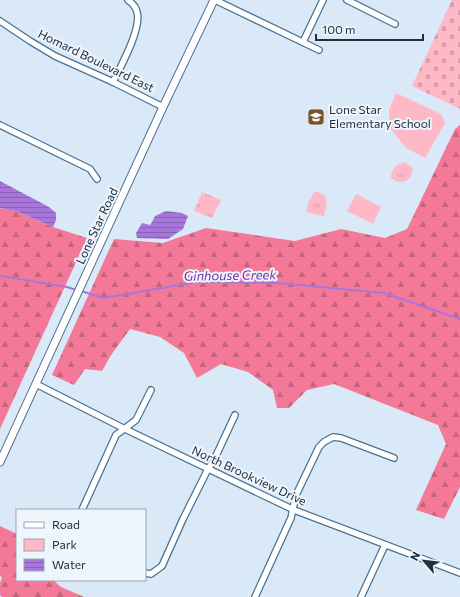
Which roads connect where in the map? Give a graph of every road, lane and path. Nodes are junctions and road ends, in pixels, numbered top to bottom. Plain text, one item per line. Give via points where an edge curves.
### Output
1 (128, 0) edge
2 (214, 0) edge
3 (323, 0) edge
4 (347, 0) edge
5 (0, 21) edge
6 (395, 24) dead end
7 (302, 42) junction
8 (319, 50) dead end
9 (113, 82) junction
10 (163, 107) junction
11 (0, 125) edge
12 (97, 179) dead end
13 (36, 384) junction
14 (151, 390) dead end
15 (235, 414) dead end
16 (125, 429) junction
17 (394, 458) dead end
18 (0, 462) edge
19 (208, 469) junction
20 (82, 509) edge
21 (294, 510) junction
22 (385, 545) junction
23 (460, 573) edge
24 (146, 574) edge
25 (254, 597) edge
26 (361, 597) edge

1 - 9 street via 137,11 137,28
2 - 7 street
2 - 10 street, Lone Star Road
3 - 7 street
4 - 6 street
5 - 9 street, Homard Boulevard East via 55,56
7 - 8 street
9 - 10 street, Homard Boulevard East
10 - 13 street, Lone Star Road
11 - 12 street via 90,169
13 - 16 street, North Brookview Drive
13 - 18 street, Lone Star Road
14 - 16 street via 136,420
15 - 19 street
16 - 19 street, North Brookview Drive
16 - 20 street via 116,435
17 - 21 street via 333,437 317,450 296,495
19 - 21 street, North Brookview Drive
19 - 24 street via 162,566 151,574
21 - 22 street, North Brookview Drive
21 - 25 street
22 - 23 street, North Brookview Drive
22 - 26 street

